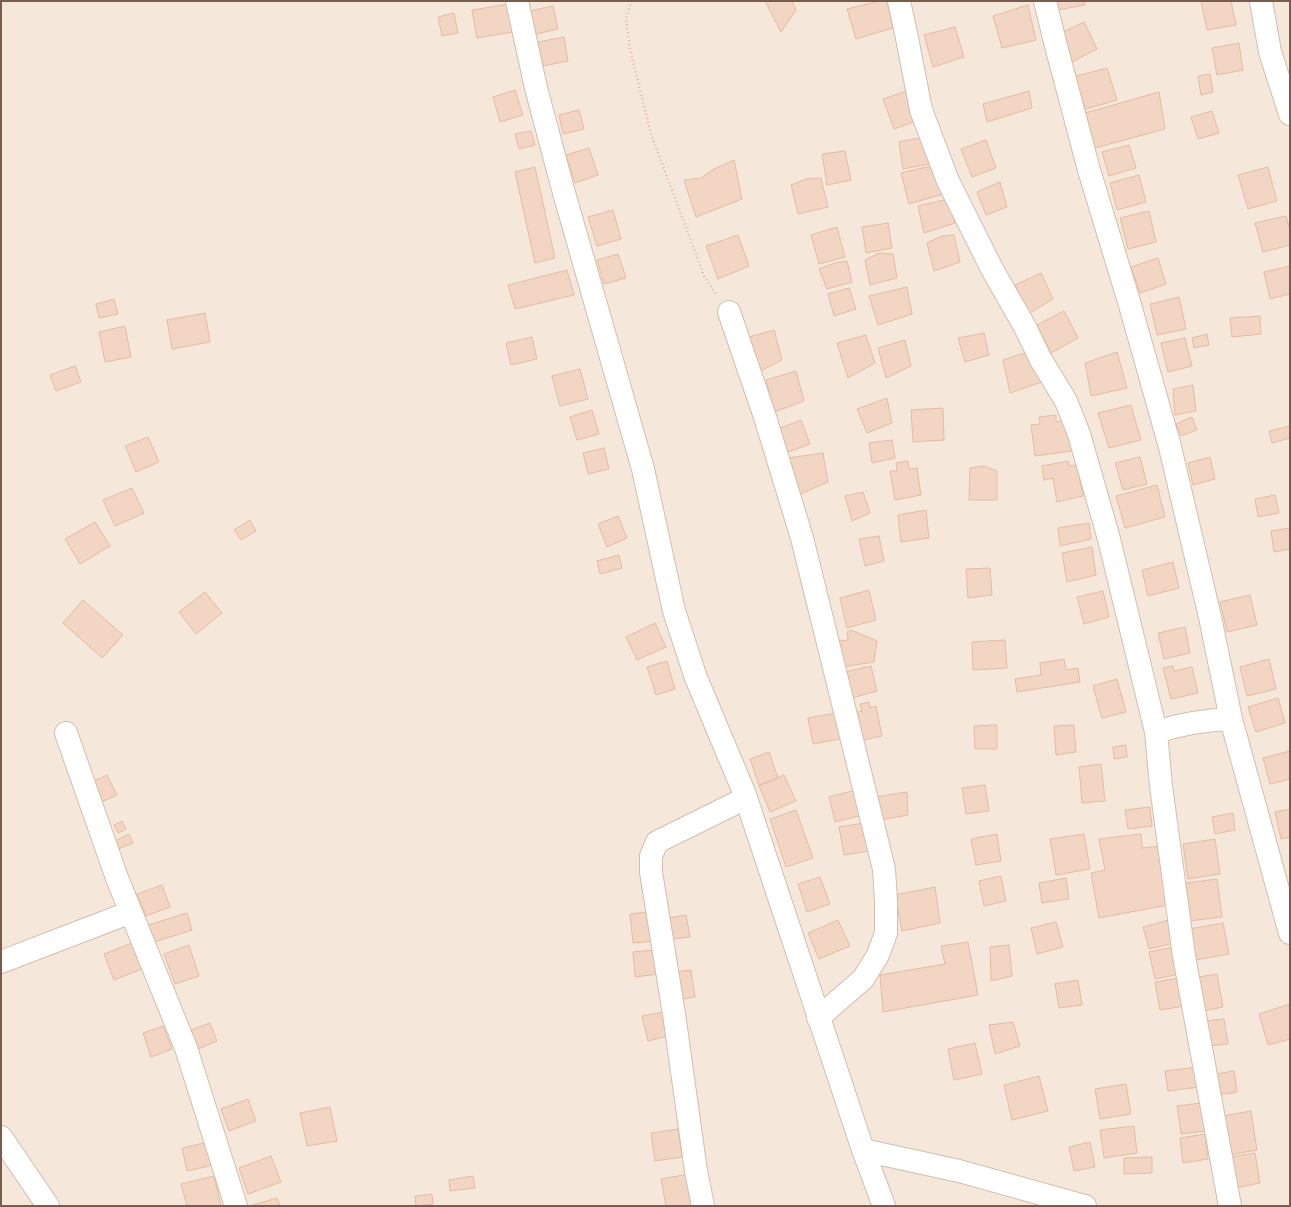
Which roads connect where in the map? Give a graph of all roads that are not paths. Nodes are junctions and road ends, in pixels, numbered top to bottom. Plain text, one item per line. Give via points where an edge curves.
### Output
1 (517, 1) edge
2 (899, 1) edge
3 (1045, 1) edge
4 (1261, 1) edge
5 (1290, 114) edge
6 (729, 312) road end
7 (1231, 719) junction
8 (1156, 732) junction
9 (66, 733) dead end
10 (746, 798) junction
11 (131, 912) junction
12 (1290, 934) edge
13 (1, 962) edge
14 (818, 1018) junction
15 (1, 1137) edge
16 (863, 1150) junction
17 (48, 1206) edge
18 (236, 1206) edge
19 (703, 1206) edge
20 (884, 1206) edge
21 (1085, 1206) edge
22 (1230, 1206) edge

1 - 10 street via 536,88 560,178 643,469 674,611 696,678
2 - 8 street via 921,110 948,181 1041,360 1066,401 1079,434 1109,539
3 - 7 street via 1089,170 1170,447
4 - 5 street via 1270,52
6 - 14 street via 802,538 884,869 886,933 878,955 863,979
7 - 8 street via 1177,725
7 - 12 street
8 - 22 street via 1184,956
9 - 11 street
10 - 14 street
10 - 19 street via 657,842 651,856 651,872
11 - 13 street
11 - 18 street via 186,1048
14 - 16 street
15 - 17 street
16 - 20 street
16 - 21 street via 959,1171

